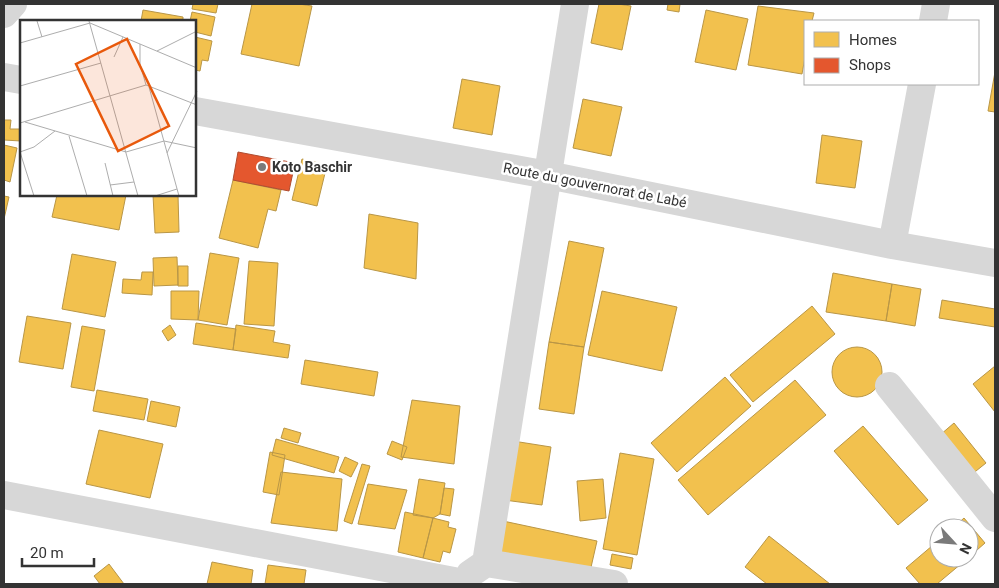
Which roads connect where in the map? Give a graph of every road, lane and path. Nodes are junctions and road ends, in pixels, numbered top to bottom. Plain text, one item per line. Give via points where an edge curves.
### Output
1 (13, 4) edge
2 (575, 4) edge
3 (936, 4) edge
4 (4, 14) edge
5 (933, 20) edge
6 (4, 77) edge
7 (20, 80) edge
8 (922, 85) edge
9 (196, 111) edge
10 (548, 175) junction
11 (892, 245) junction
12 (995, 262) edge
13 (889, 386) dead end
14 (4, 495) edge
15 (995, 518) edge
16 (486, 563) junction
17 (458, 583) edge
18 (614, 584) edge

1 - 4 street
2 - 10 street
3 - 5 street
6 - 7 street
8 - 11 street
9 - 10 street, Route du gouvernorat de Labé
10 - 11 street, Route du gouvernorat de Labé
10 - 16 street
11 - 12 street, Route du gouvernorat de Labé
13 - 15 street
14 - 17 street
16 - 17 street
16 - 18 street

